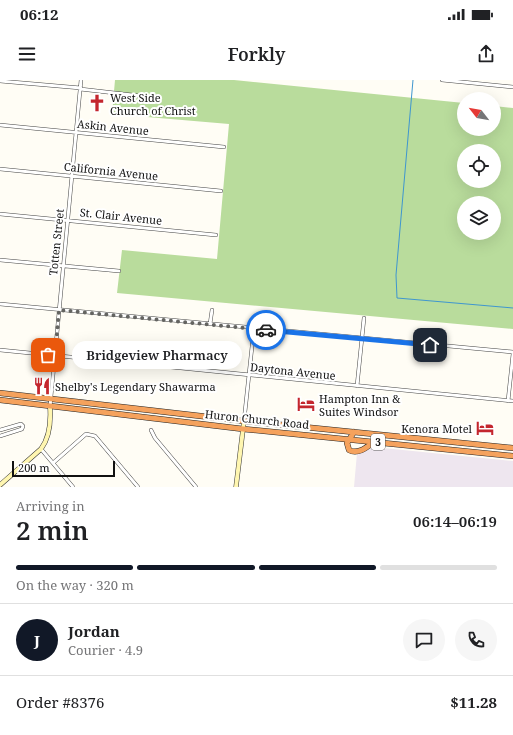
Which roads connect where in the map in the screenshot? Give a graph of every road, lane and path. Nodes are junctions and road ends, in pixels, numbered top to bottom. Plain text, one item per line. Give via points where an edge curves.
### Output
1 (81, 80) edge
2 (442, 80) edge
3 (0, 81) edge
4 (513, 87) edge
5 (80, 89) junction
6 (141, 96) dead end
7 (0, 125) edge
8 (76, 132) junction
9 (224, 147) dead end
10 (0, 169) edge
11 (72, 176) junction
12 (221, 191) dead end
13 (0, 214) edge
14 (68, 220) junction
15 (216, 235) dead end
16 (0, 260) edge
17 (63, 265) junction
18 (119, 271) dead end
19 (0, 304) edge
20 (59, 310) junction
21 (212, 310) dead end
22 (364, 318) dead end
23 (210, 324) junction
24 (254, 328) junction
25 (362, 339) junction
26 (0, 350) edge
27 (513, 353) edge
28 (55, 356) junction
29 (249, 375) junction
30 (357, 386) junction
31 (0, 393) edge
32 (50, 399) junction
33 (0, 400) edge
34 (508, 401) junction
35 (513, 402) edge
36 (50, 407) junction
37 (244, 421) junction
38 (243, 429) junction
39 (0, 430) edge
40 (151, 430) dead end
41 (354, 432) junction
42 (0, 436) edge
43 (349, 439) junction
44 (374, 442) junction
45 (513, 448) edge
46 (40, 449) junction
47 (513, 456) edge
48 (53, 463) junction
49 (3, 485) edge
50 (73, 487) edge
51 (138, 487) edge
52 (196, 487) edge
53 (236, 487) edge

1 - 5 street, Totten Street
2 - 4 street
3 - 5 street
5 - 6 street
5 - 8 street, Totten Street
7 - 8 street, Askin Avenue
8 - 9 street, Askin Avenue
8 - 11 street, Totten Street
10 - 11 street, California Avenue
11 - 12 street, California Avenue
11 - 14 street, Totten Street
13 - 14 street, St. Clair Avenue
14 - 15 street, St. Clair Avenue
14 - 17 street, Totten Street
16 - 17 street
17 - 18 street
17 - 20 street, Totten Street
19 - 20 street
20 - 23 street
20 - 28 street, Totten Street
21 - 23 street
22 - 25 street
23 - 24 street
24 - 25 street
24 - 29 street
25 - 27 street
25 - 30 street
26 - 28 street, Daytona Avenue
27 - 34 street
28 - 29 street, Daytona Avenue
28 - 32 street, Totten Street
29 - 30 street, Daytona Avenue
29 - 37 street
30 - 34 street, Daytona Avenue
31 - 32 highway, Huron Church Road / 3
32 - 36 street, Totten Street
32 - 37 highway, Huron Church Road / 3
33 - 36 highway, Huron Church Road / 3
34 - 35 street, Daytona Avenue
36 - 38 highway, Huron Church Road / 3
36 - 46 street via 49,433
37 - 38 street
37 - 41 highway, Huron Church Road / 3
38 - 43 highway, Huron Church Road / 3
38 - 53 street
39 - 42 street via 21,424 23,426 22,429
40 - 52 street
41 - 43 highway
41 - 45 highway, Huron Church Road / 3
43 - 44 highway, Huron Church Road / 3
43 - 44 highway via 347,446 352,452
44 - 47 highway, Huron Church Road / 3
46 - 48 street
46 - 49 street
48 - 50 street
48 - 51 street via 86,434 91,434

